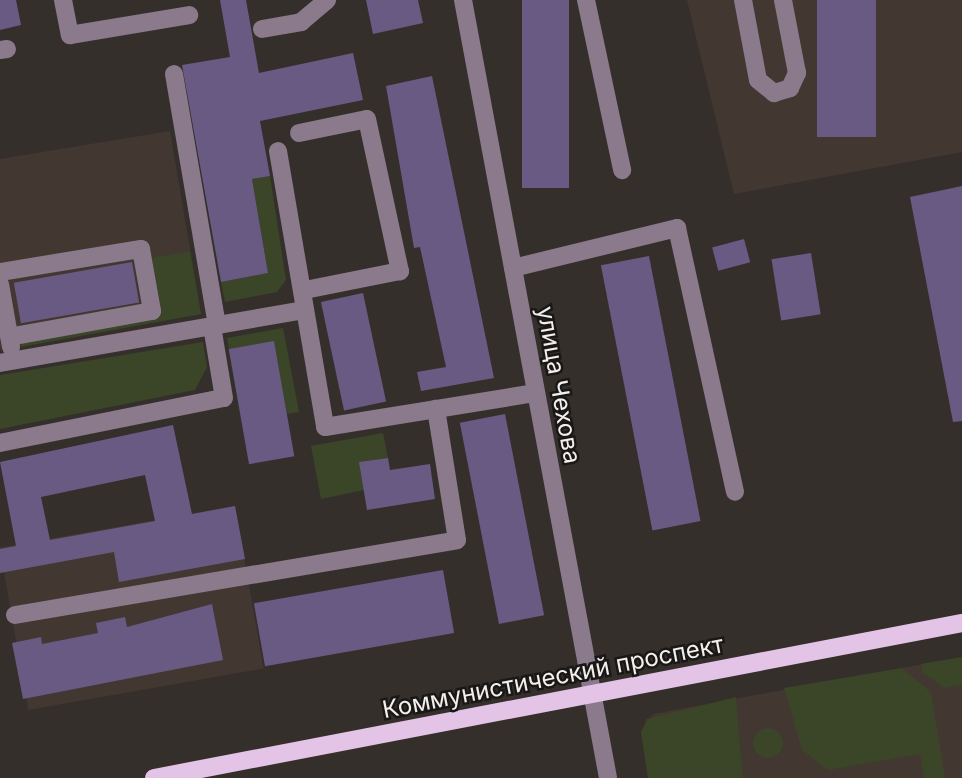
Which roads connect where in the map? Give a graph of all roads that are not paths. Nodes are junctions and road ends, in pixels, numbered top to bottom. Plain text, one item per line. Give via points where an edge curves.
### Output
1 (63, 0) edge
2 (327, 0) edge
3 (463, 0) edge
4 (586, 0) edge
5 (743, 0) edge
6 (783, 0) edge
7 (189, 15) dead end
8 (262, 29) dead end
9 (174, 74) dead end
10 (299, 133) dead end
11 (278, 151) dead end
12 (622, 170) dead end
13 (513, 268) junction
14 (0, 272) edge
15 (0, 284) edge
16 (305, 290) junction
17 (2, 310) edge
18 (303, 310) junction
19 (215, 325) junction
20 (9, 337) junction
21 (7, 362) edge
22 (536, 393) junction
23 (436, 409) junction
24 (0, 443) edge
25 (735, 492) dead end
26 (15, 615) dead end
27 (962, 623) edge
28 (593, 694) junction
29 (154, 778) edge
30 (608, 778) edge

1 - 7 street via 69,35
2 - 8 street via 301,22
3 - 13 street, улица Чехова
4 - 12 street
5 - 6 street via 758,80 774,93 790,88 797,73
9 - 19 street
10 - 16 street via 367,119 400,271
11 - 16 street
13 - 22 street, улица Чехова
13 - 25 street via 677,228
14 - 20 street via 141,249 152,311
15 - 17 street
16 - 18 street
17 - 20 street
18 - 19 street
18 - 23 street via 325,427
19 - 21 street
19 - 24 street via 224,398
20 - 21 street
22 - 23 street
22 - 28 street, улица Чехова
23 - 26 street via 457,540
27 - 28 main road, Коммунистический проспект
28 - 29 main road, Коммунистический проспект
28 - 30 street, улица Чехова

